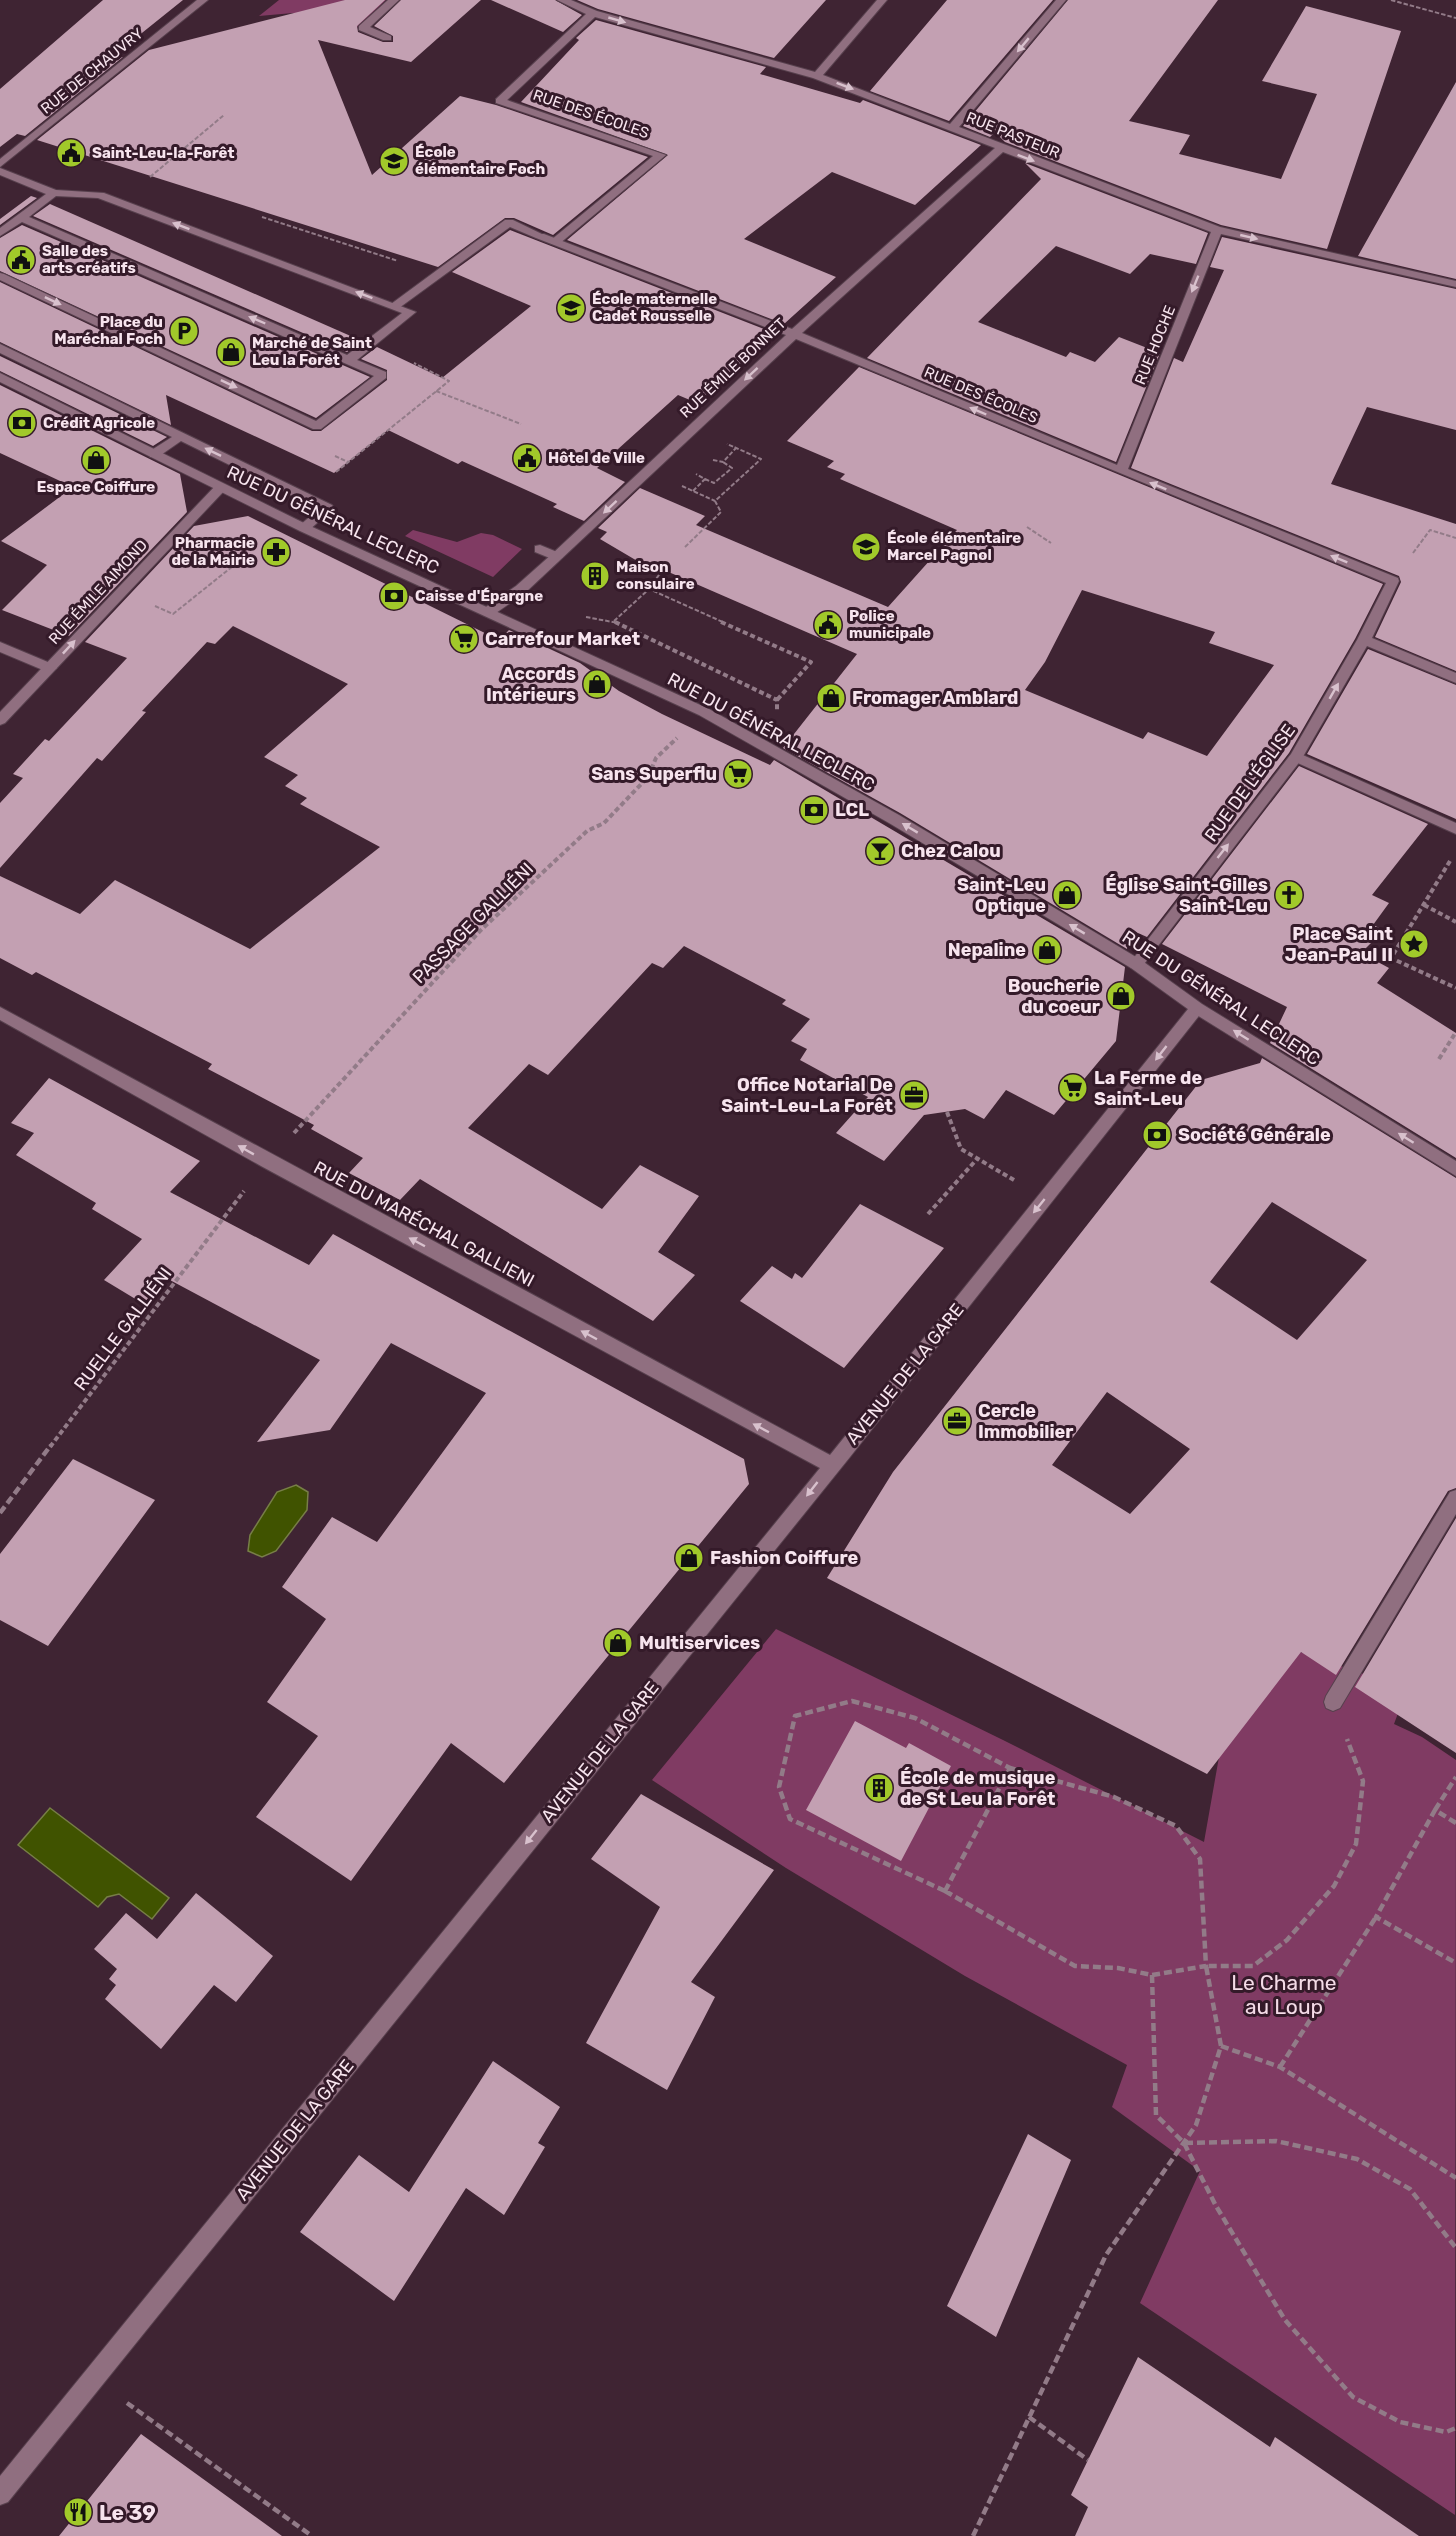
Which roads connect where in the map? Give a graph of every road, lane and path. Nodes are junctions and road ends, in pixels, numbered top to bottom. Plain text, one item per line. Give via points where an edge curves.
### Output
1 (202, 0) edge
2 (394, 0) edge
3 (562, 0) edge
4 (882, 0) edge
5 (1061, 0) edge
6 (1391, 0) edge
7 (593, 13) junction
8 (1456, 18) edge
9 (387, 38) dead end
10 (817, 76) junction
11 (224, 115) dead end
12 (953, 127) junction
13 (1001, 148) junction
14 (0, 164) edge
15 (0, 171) edge
16 (54, 193) junction
17 (119, 202) junction
18 (22, 218) junction
19 (1217, 230) junction
20 (0, 233) edge
21 (555, 242) junction
22 (0, 276) edge
23 (1456, 284) edge
24 (395, 306) junction
25 (794, 334) junction
26 (0, 348) edge
27 (350, 359) junction
28 (406, 359) dead end
29 (0, 377) edge
30 (435, 391) junction
31 (521, 424) dead end
32 (181, 436) junction
33 (734, 447) dead end
34 (154, 454) junction
35 (723, 462) dead end
36 (1121, 471) junction
37 (705, 479) dead end
38 (220, 487) junction
39 (304, 496) junction
40 (1027, 527) dead end
41 (304, 528) junction
42 (1456, 538) edge
43 (1051, 543) dead end
44 (685, 547) dead end
45 (540, 549) dead end
46 (557, 557) junction
47 (233, 566) dead end
48 (661, 572) dead end
49 (1394, 581) junction
50 (649, 589) junction
51 (121, 592) junction
52 (488, 612) junction
53 (614, 621) dead end
54 (1364, 640) junction
55 (0, 647) edge
56 (50, 668) junction
57 (1456, 678) edge
58 (777, 700) dead end
59 (704, 712) junction
60 (0, 720) edge
61 (1296, 757) junction
62 (1456, 829) edge
63 (1450, 860) dead end
64 (1424, 905) junction
65 (1456, 922) edge
66 (1136, 964) junction
67 (1456, 988) edge
68 (1197, 1008) junction
69 (0, 1013) edge
70 (1456, 1032) edge
71 (1439, 1059) dead end
72 (947, 1112) dead end
73 (977, 1159) junction
74 (267, 1161) junction
75 (1456, 1169) edge
76 (1046, 1197) junction
77 (928, 1214) dead end
78 (831, 1465) junction
79 (1456, 1498) edge
80 (0, 1513) edge
81 (1332, 1702) joint
82 (1010, 1768) junction
83 (1456, 1777) edge
84 (1435, 1810) junction
85 (1456, 1823) edge
86 (945, 1892) junction
87 (1376, 1917) junction
88 (1456, 1963) edge
89 (1206, 1966) junction
90 (1152, 1975) junction
91 (1221, 2046) junction
92 (1280, 2067) junction
93 (1184, 2143) junction
94 (1456, 2178) edge
95 (1456, 2248) edge
96 (95, 2379) junction
97 (1029, 2417) junction
98 (1456, 2428) edge
99 (1088, 2460) dead end
100 (0, 2494) edge
101 (312, 2536) edge
102 (973, 2536) edge

1 - 14 street, RUE DE CHAUVRY
2 - 9 street via 363,28
3 - 7 street, RUE PASTEUR
4 - 10 street
5 -> 12 street
6 - 8 path
7 -> 10 street, RUE PASTEUR
7 - 21 street, RUE DES ÉCOLES via 500,101 662,155
10 -> 12 street, RUE PASTEUR
11 - 17 path
12 - 13 street, RUE PASTEUR
13 -> 19 street, RUE PASTEUR
13 - 25 street, RUE ÉMILE BONNET
15 - 16 street
16 - 17 street via 100,195
16 - 18 street
24 -> 17 street
18 - 20 street
27 -> 18 street
19 -> 23 street, RUE PASTEUR
19 -> 36 street, RUE HOCHE
21 - 24 street, RUE DES ÉCOLES via 509,222
21 - 25 street, RUE DES ÉCOLES
22 -> 27 street via 317,426 382,375
24 - 27 street via 410,312
36 -> 25 street, RUE DES ÉCOLES
25 -> 46 street, RUE ÉMILE BONNET
26 - 32 street
28 - 30 path via 448,381
29 - 34 street, RUE DU GÉNÉRAL LECLERC
30 - 31 path
30 - 39 path
32 - 34 street
39 -> 32 street
33 - 44 path via 761,459 715,501 721,512
34 - 38 street, RUE DU GÉNÉRAL LECLERC
35 - 37 path via 732,468 714,483
49 -> 36 street, RUE DES ÉCOLES
38 - 41 street, RUE DU GÉNÉRAL LECLERC
38 - 51 street, RUE ÉMILE AIMOND
39 - 41 street via 328,508
40 - 43 path
41 - 52 street, RUE DU GÉNÉRAL LECLERC
42 - 49 path via 1430,530
45 - 46 street
46 - 52 street, RUE ÉMILE BONNET
47 - 51 path via 173,614
48 - 50 path
49 - 54 street, RUE DE L'ÉGLISE
50 - 53 path
50 - 58 path via 811,662
56 -> 51 street, RUE ÉMILE AIMOND
52 - 59 street, RUE DU GÉNÉRAL LECLERC
54 - 57 street
61 -> 54 street, RUE DE L'ÉGLISE
55 - 56 street
56 - 60 street, RUE ÉMILE AIMOND
66 -> 59 street, RUE DU GÉNÉRAL LECLERC via 894,819
59 - 74 path, PASSAGE GALLIÉNI via 656,758 648,777 604,823 587,831 481,930
61 - 62 street
66 -> 61 street, RUE DE L'ÉGLISE
63 - 64 path
64 - 65 path
64 - 67 path via 1391,958
66 - 68 street, RUE DU GÉNÉRAL LECLERC
75 -> 68 street, RUE DU GÉNÉRAL LECLERC
68 -> 76 street, AVENUE DE LA GARE
74 -> 69 street, RUE DU MARÉCHAL GALLIENI
70 - 71 path
72 - 73 path via 961,1149
73 - 76 path
73 - 77 path
78 -> 74 street, RUE DU MARÉCHAL GALLIENI
74 - 80 path, RUELLE GALLIÉNI
76 -> 78 street, AVENUE DE LA GARE
78 -> 96 street, AVENUE DE LA GARE
79 - 81 street
81 - 89 path via 1363,1781 1356,1844 1334,1886 1287,1940 1252,1966
82 - 86 path
82 - 86 path via 915,1718 852,1701 795,1716 779,1786 790,1819
82 - 89 path via 1114,1797 1176,1826 1200,1859
83 - 84 path
84 - 85 path
84 - 87 path
86 - 90 path via 1075,1966 1118,1968
87 - 88 path
87 - 92 path
89 - 90 path
89 - 91 path
90 - 93 path via 1156,2115
91 - 92 path
91 - 93 path via 1196,2125
92 - 94 path
93 - 95 path via 1276,2141 1358,2159 1410,2189
93 - 97 path via 1106,2255
93 - 98 path via 1216,2206 1285,2320 1353,2397 1400,2422 1446,2432
96 - 100 street, AVENUE DE LA GARE
96 - 101 path
97 - 99 path
97 - 102 path

